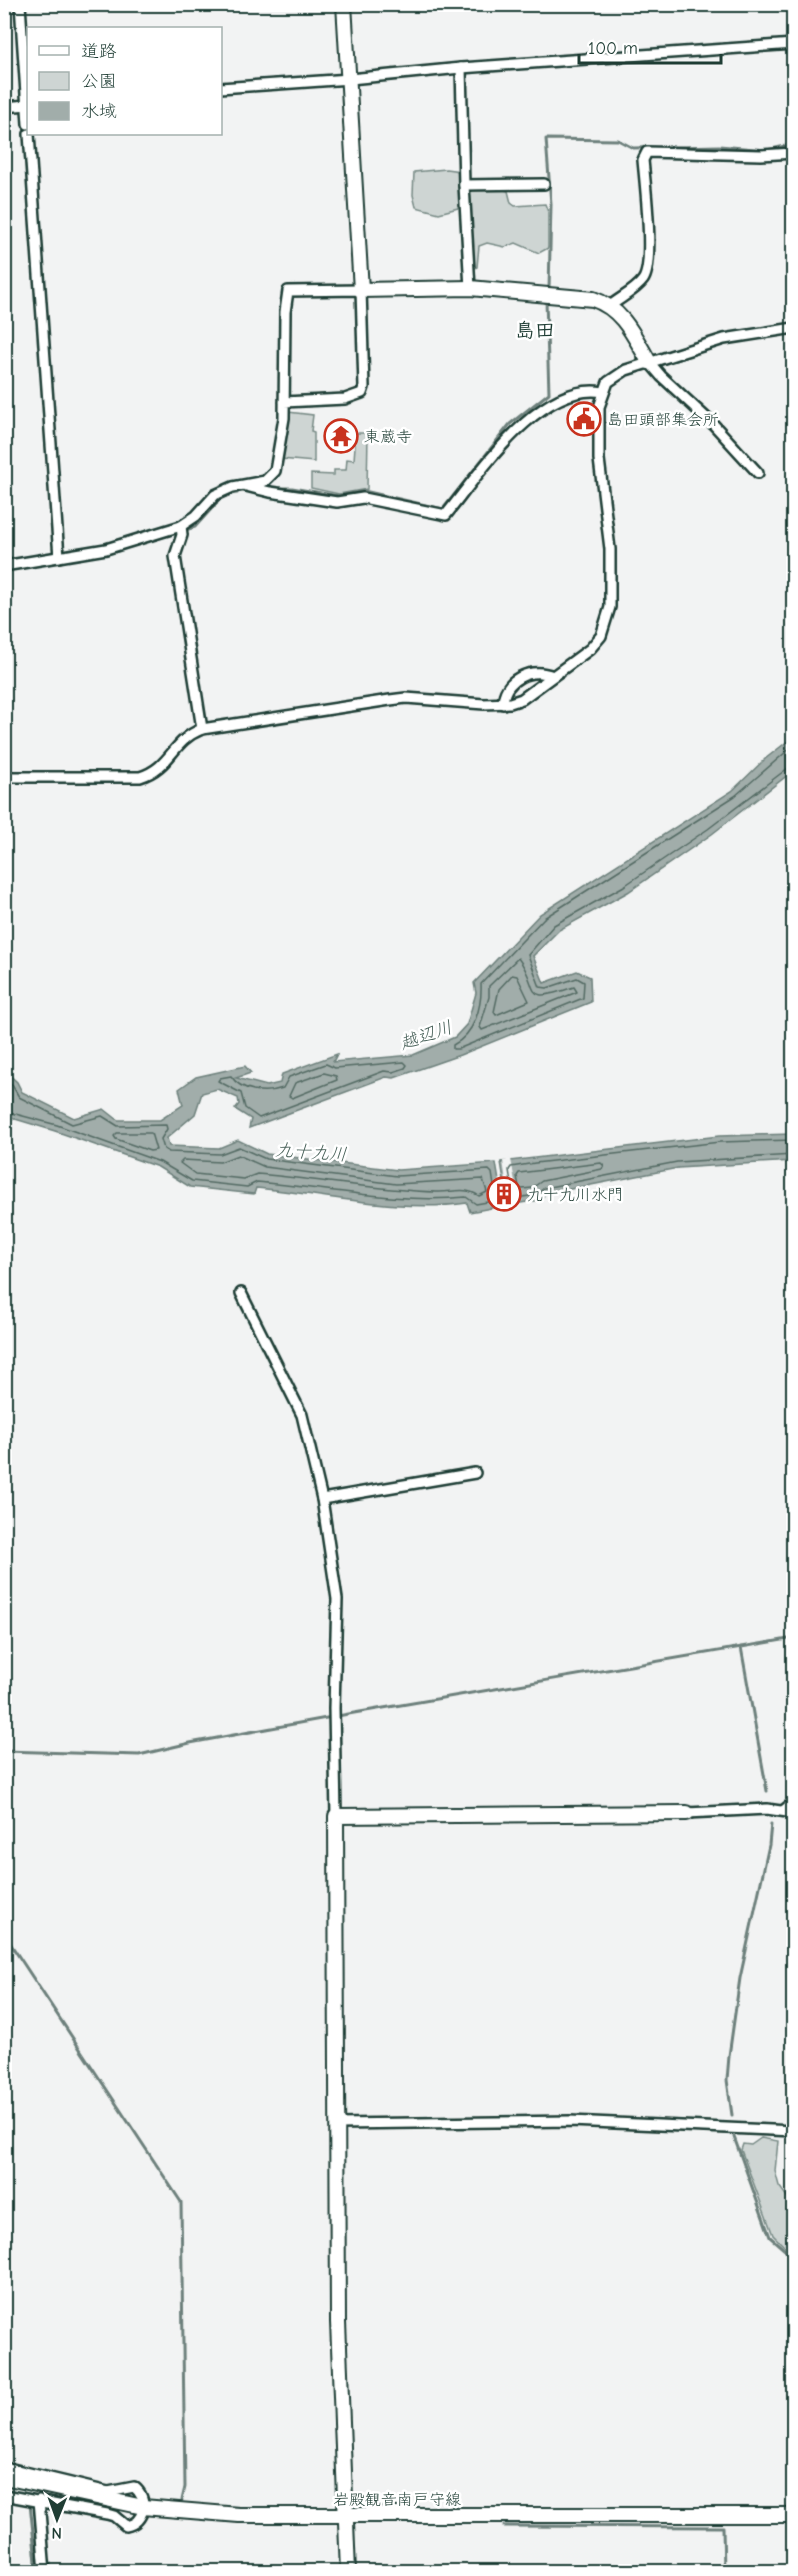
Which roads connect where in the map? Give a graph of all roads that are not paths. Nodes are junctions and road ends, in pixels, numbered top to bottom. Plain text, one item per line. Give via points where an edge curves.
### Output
1 (20, 4) edge
2 (344, 4) edge
3 (794, 44) edge
4 (461, 68) junction
5 (350, 79) junction
6 (222, 88) edge
7 (27, 92) edge
8 (27, 105) edge
9 (4, 107) edge
10 (29, 135) edge
11 (794, 153) edge
12 (544, 184) dead end
13 (464, 185) junction
14 (470, 288) junction
15 (361, 290) junction
16 (610, 306) junction
17 (794, 328) edge
18 (649, 362) junction
19 (603, 392) junction
20 (284, 402) junction
21 (758, 473) dead end
22 (246, 486) junction
23 (181, 526) junction
24 (59, 556) junction
25 (4, 566) edge
26 (553, 676) junction
27 (503, 704) junction
28 (202, 729) junction
29 (4, 777) edge
30 (241, 1293) dead end
31 (475, 1473) dead end
32 (322, 1499) junction
33 (794, 1802) edge
34 (789, 1812) edge
35 (687, 1813) joint
36 (336, 1816) junction
37 (336, 2124) junction
38 (794, 2131) edge
39 (4, 2467) edge
40 (4, 2477) edge
41 (4, 2496) edge
42 (39, 2500) junction
43 (143, 2507) junction
44 (347, 2515) junction
45 (794, 2515) edge
46 (45, 2571) edge
47 (348, 2571) edge

1 - 7 street
2 - 5 street
3 - 4 street
4 - 5 street
4 - 13 street
5 - 6 street
5 - 15 street
8 - 9 street
10 - 24 street
11 - 16 street via 647,152 643,160 647,271 643,280
12 - 13 street
13 - 14 street
14 - 15 street
14 - 16 street via 577,297
15 - 20 street via 362,393 345,399
15 - 20 street via 288,291
16 - 18 street via 622,316
17 - 18 street via 724,339
18 - 19 street via 616,375
18 - 21 street
19 - 22 street via 594,390 565,397 515,430 446,515 363,498 337,502
19 - 26 street via 599,459 610,549 610,607 601,636
20 - 22 street via 275,471 265,481
22 - 23 street via 233,487 210,498 196,516
23 - 24 street via 106,549
23 - 28 street via 176,556
24 - 25 street
26 - 27 street via 522,699
26 - 27 street via 534,673 514,680 505,692
27 - 28 street via 398,699
28 - 29 street via 185,737 161,768 140,777
30 - 32 street via 302,1415
31 - 32 street
32 - 36 street via 337,1599
33 - 34 street
34 - 35 street
35 - 36 street
36 - 37 street
37 - 38 street via 570,2121
37 - 44 street via 338,2322
39 - 43 street via 108,2492 134,2487 140,2492
40 - 43 street, 岩殿観音南戸守線
41 - 42 street
42 - 43 street via 114,2516 126,2526 139,2520
42 - 46 street
43 - 44 street, 岩殿観音南戸守線 via 239,2515
44 - 45 street, 岩殿観音南戸守線
44 - 47 street

